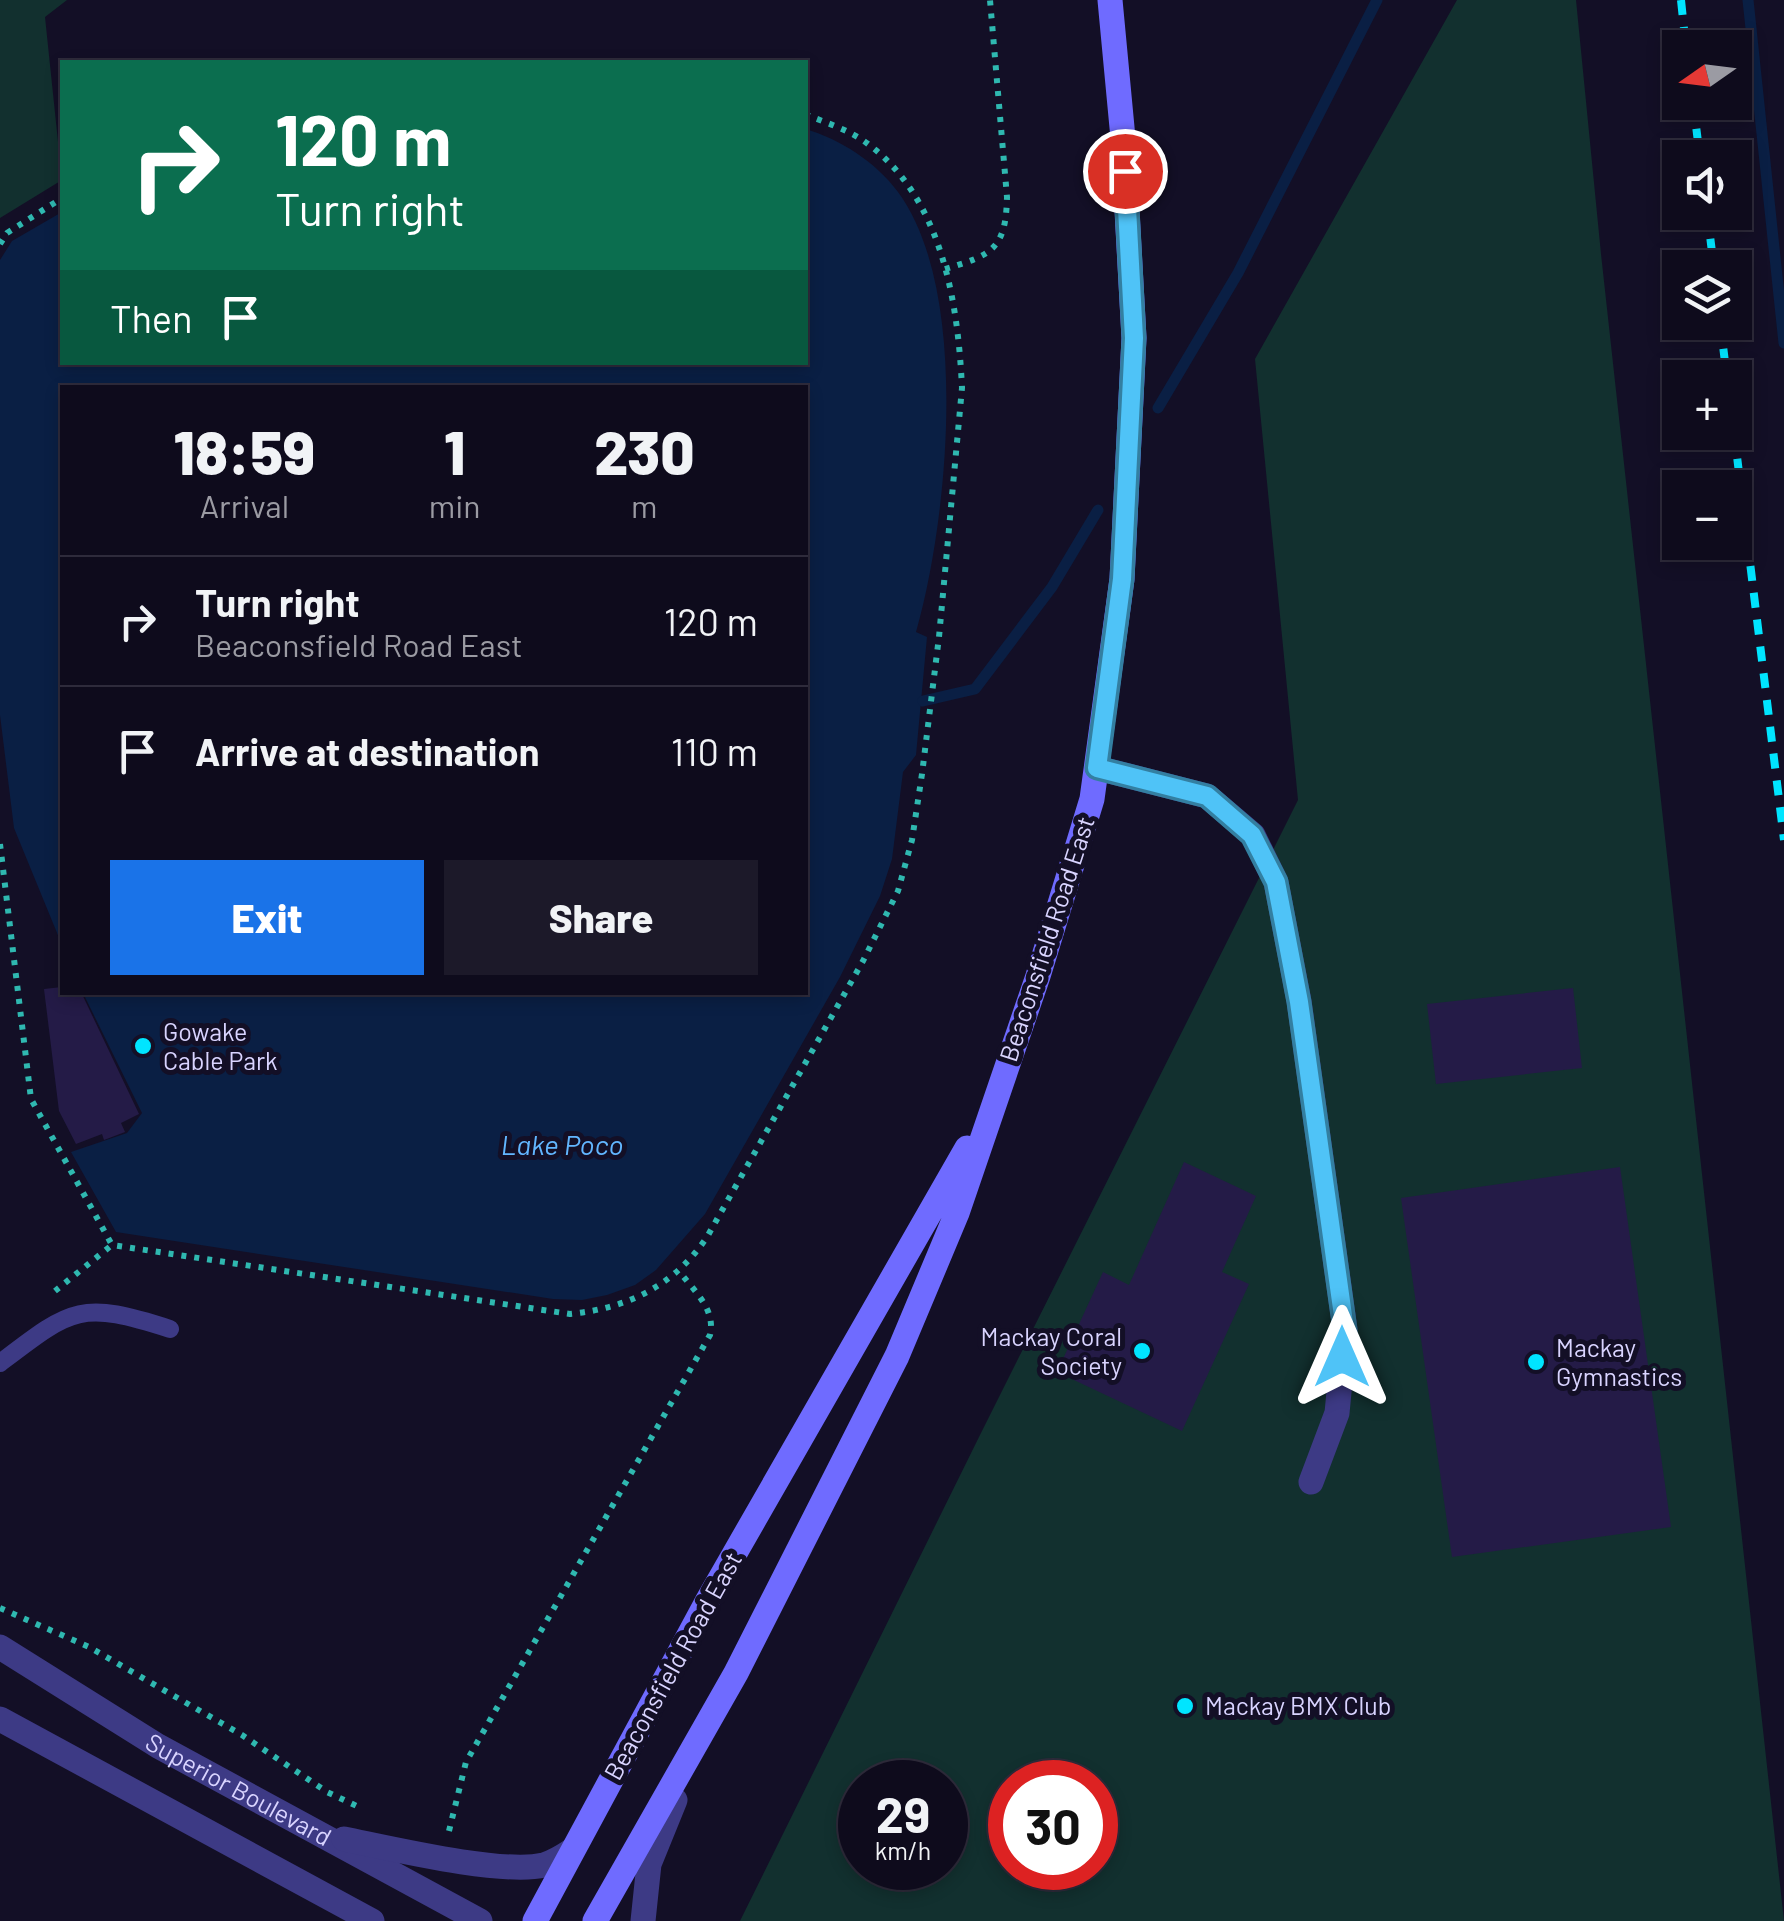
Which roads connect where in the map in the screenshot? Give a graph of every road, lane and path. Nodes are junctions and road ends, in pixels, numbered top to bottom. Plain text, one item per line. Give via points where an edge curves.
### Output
1 (990, 0) edge
2 (1110, 0) edge
3 (808, 115) edge
4 (60, 200) edge
5 (0, 244) edge
6 (945, 269) junction
7 (1097, 768) junction
8 (0, 844) edge
9 (994, 1100) junction
10 (679, 1271) junction
11 (170, 1329) dead end
12 (0, 1364) edge
13 (1311, 1482) dead end
14 (0, 1608) edge
15 (0, 1646) edge
16 (736, 1673) junction
17 (0, 1719) edge
18 (363, 1808) dead end
19 (432, 1826) dead end
20 (314, 1831) junction
21 (449, 1831) junction
22 (465, 1832) dead end
23 (572, 1851) junction
24 (372, 1921) edge
25 (480, 1921) edge
26 (535, 1921) edge
27 (594, 1921) edge
28 (643, 1921) edge

1 - 6 path via 1005,229 987,254
2 - 7 main road, Beaconsfield Road East via 1134,338 1122,579
3 - 6 path via 867,143 909,184
4 - 5 path
6 - 10 path via 962,388 912,840 886,918 707,1237
7 - 9 main road, Beaconsfield Road East via 1038,976
7 - 13 street via 1207,796 1252,835 1276,882 1345,1330 1337,1413
8 - 10 path via 31,1099 112,1245 570,1314 627,1303
9 - 16 main road, Beaconsfield Road East via 957,1213 898,1356
9 - 23 main road, Beaconsfield Road East
10 - 21 path via 708,1310 710,1335 466,1762
11 - 12 lane via 94,1310 46,1328
14 - 18 path via 89,1647
15 - 20 street, Superior Boulevard via 158,1746
16 - 27 main road, Beaconsfield Road East
16 - 28 street via 654,1846
17 - 24 street, Superior Boulevard
19 - 21 path
20 - 23 street via 526,1867
20 - 25 street, Superior Boulevard
21 - 22 path
23 - 26 main road, Beaconsfield Road East

